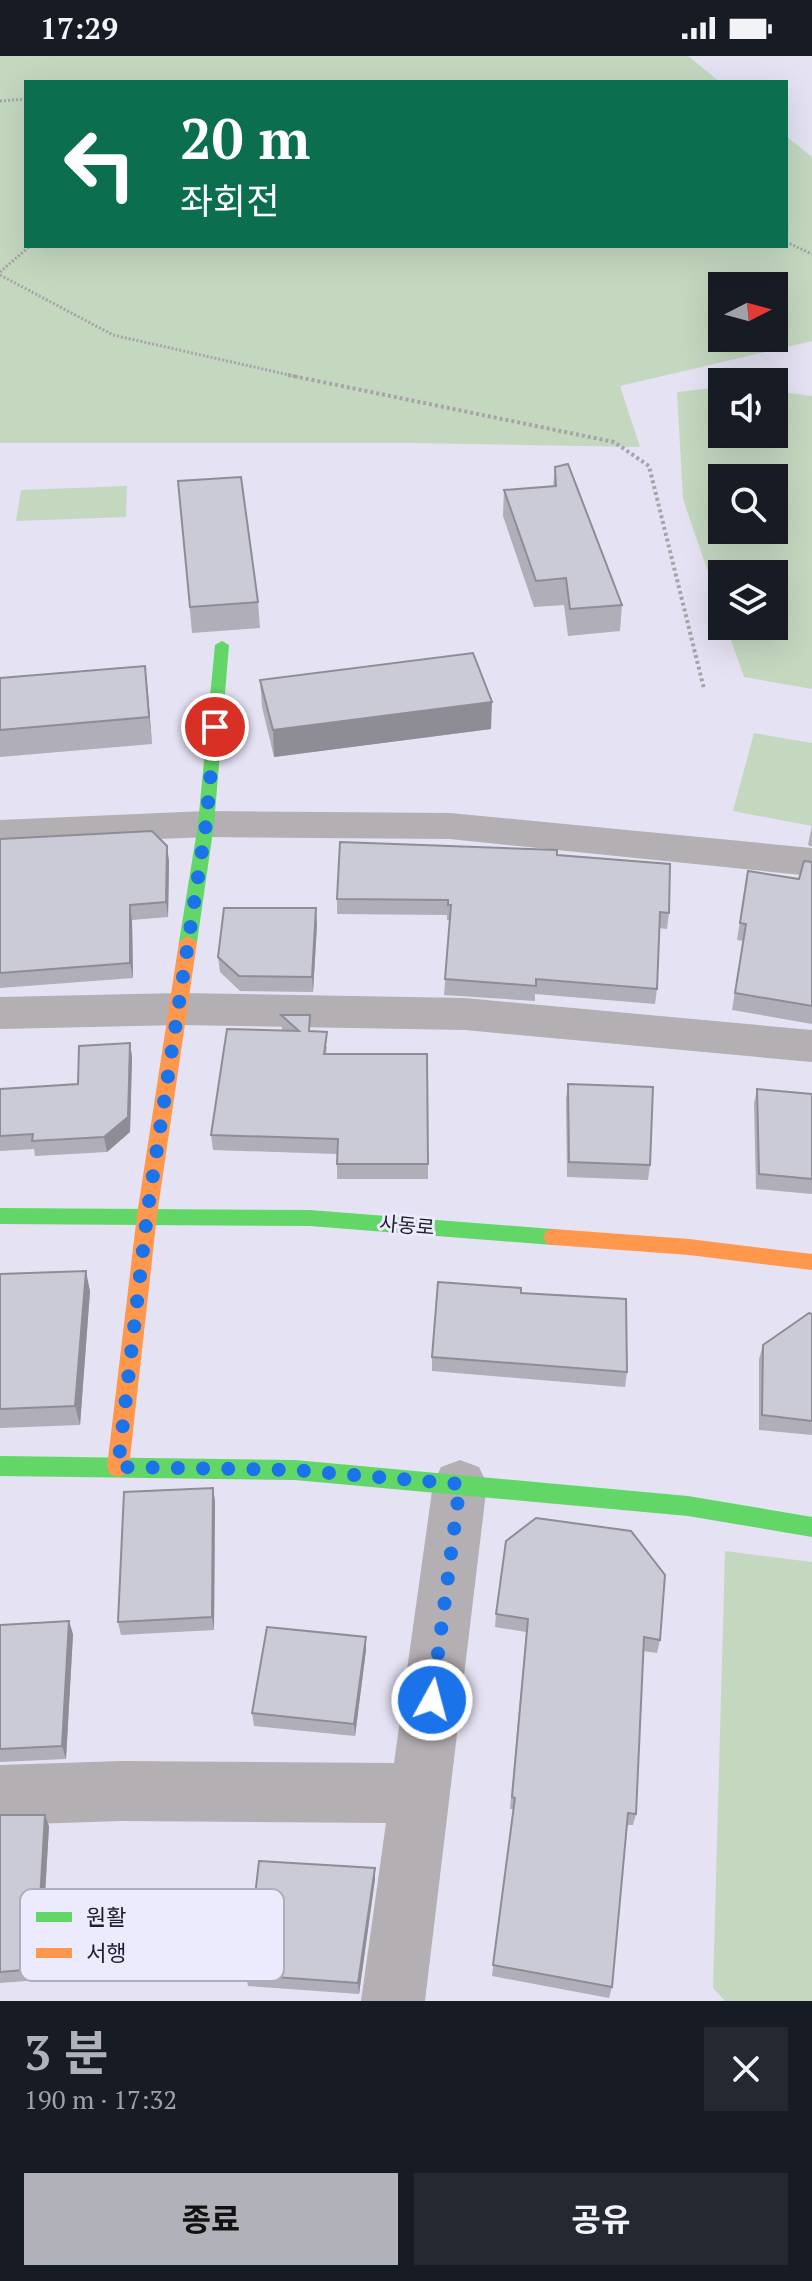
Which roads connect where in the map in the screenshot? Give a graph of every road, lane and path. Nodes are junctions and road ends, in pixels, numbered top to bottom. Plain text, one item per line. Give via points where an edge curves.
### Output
1 (24, 99) edge
2 (0, 101) edge
3 (788, 243) edge
4 (28, 248) edge
5 (812, 254) edge
6 (0, 274) edge
7 (222, 645) edge
8 (704, 689) dead end
9 (206, 824) junction
10 (0, 833) edge
11 (812, 862) edge
12 (180, 1009) junction
13 (0, 1013) edge
14 (812, 1046) edge
15 (147, 1215) junction
16 (0, 1216) edge
17 (812, 1262) edge
18 (0, 1466) edge
19 (118, 1467) junction
20 (460, 1484) junction
21 (812, 1527) edge
22 (419, 1793) junction
23 (0, 1795) edge
24 (393, 2001) edge

1 - 2 path
3 - 5 path
4 - 6 path
6 - 8 path via 113,335 614,442 649,466
7 - 9 street
9 - 10 street
9 - 11 street via 450,826
9 - 12 street
12 - 13 street
12 - 14 street via 465,1014
12 - 15 street
15 - 16 street, 사동로
15 - 17 street, 사동로 via 310,1218 689,1247
15 - 19 street
18 - 19 street
19 - 20 street via 295,1470
20 - 21 street via 688,1506
20 - 22 street
22 - 23 street
22 - 24 street

